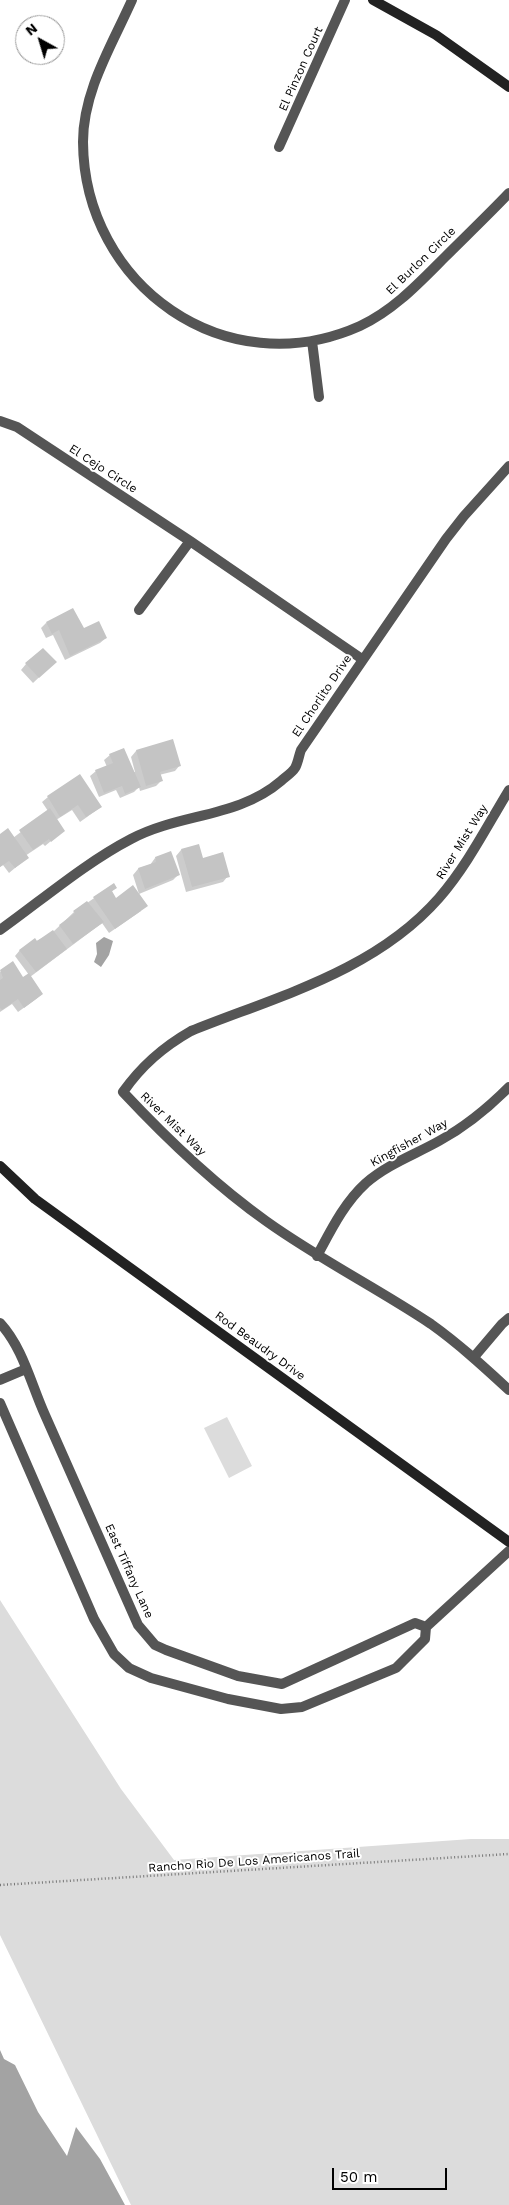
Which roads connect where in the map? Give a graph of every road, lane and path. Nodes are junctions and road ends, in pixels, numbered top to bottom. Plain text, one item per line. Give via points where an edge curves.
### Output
1 (132, 0) edge
2 (346, 0) edge
3 (373, 0) edge
4 (509, 87) edge
5 (279, 147) dead end
6 (509, 193) edge
7 (312, 341) junction
8 (319, 397) dead end
9 (0, 421) edge
10 (509, 466) edge
11 (190, 541) junction
12 (139, 610) dead end
13 (362, 659) junction
14 (509, 790) edge
15 (0, 930) edge
16 (509, 1087) edge
17 (0, 1166) edge
18 (318, 1256) junction
19 (509, 1318) edge
20 (0, 1323) edge
21 (474, 1358) junction
22 (26, 1369) junction
23 (0, 1380) edge
24 (509, 1390) edge
25 (0, 1403) edge
26 (509, 1542) edge
27 (509, 1551) edge
28 (426, 1627) junction
29 (509, 1854) edge
30 (0, 1885) edge

1 - 7 street, El Burlon Circle via 90,93 85,117 86,172 94,214 104,235 145,290 189,321 214,332 252,341
2 - 5 street, El Pinzon Court
3 - 4 street via 436,35
6 - 7 street, El Burlon Circle via 406,297 361,325
7 - 8 street
9 - 11 street, El Cejo Circle via 17,427
10 - 13 street, El Chorlito Drive via 452,531
11 - 12 street
11 - 13 street, El Cejo Circle
13 - 15 street, El Chorlito Drive via 301,750 295,769 276,785 234,808 177,822 132,838
14 - 18 street, River Mist Way via 456,876 418,920 395,940 342,971 191,1031 152,1057 123,1092 154,1125 227,1191
16 - 18 street, Kingfisher Way via 464,1126 402,1159 365,1184 337,1218
17 - 26 street, Rod Beaudry Drive via 36,1198
18 - 21 street, River Mist Way via 398,1303
19 - 21 street
20 - 22 street, East Tiffany Lane via 8,1332
21 - 24 street, River Mist Way
22 - 23 street
22 - 28 street, East Tiffany Lane via 138,1625 155,1645 238,1676 282,1684 414,1622
25 - 28 street via 94,1619 114,1654 129,1668 151,1678 228,1699 281,1709 302,1707 396,1668 425,1639
27 - 28 street
29 - 30 path, Rancho Rio De Los Americanos Trail

